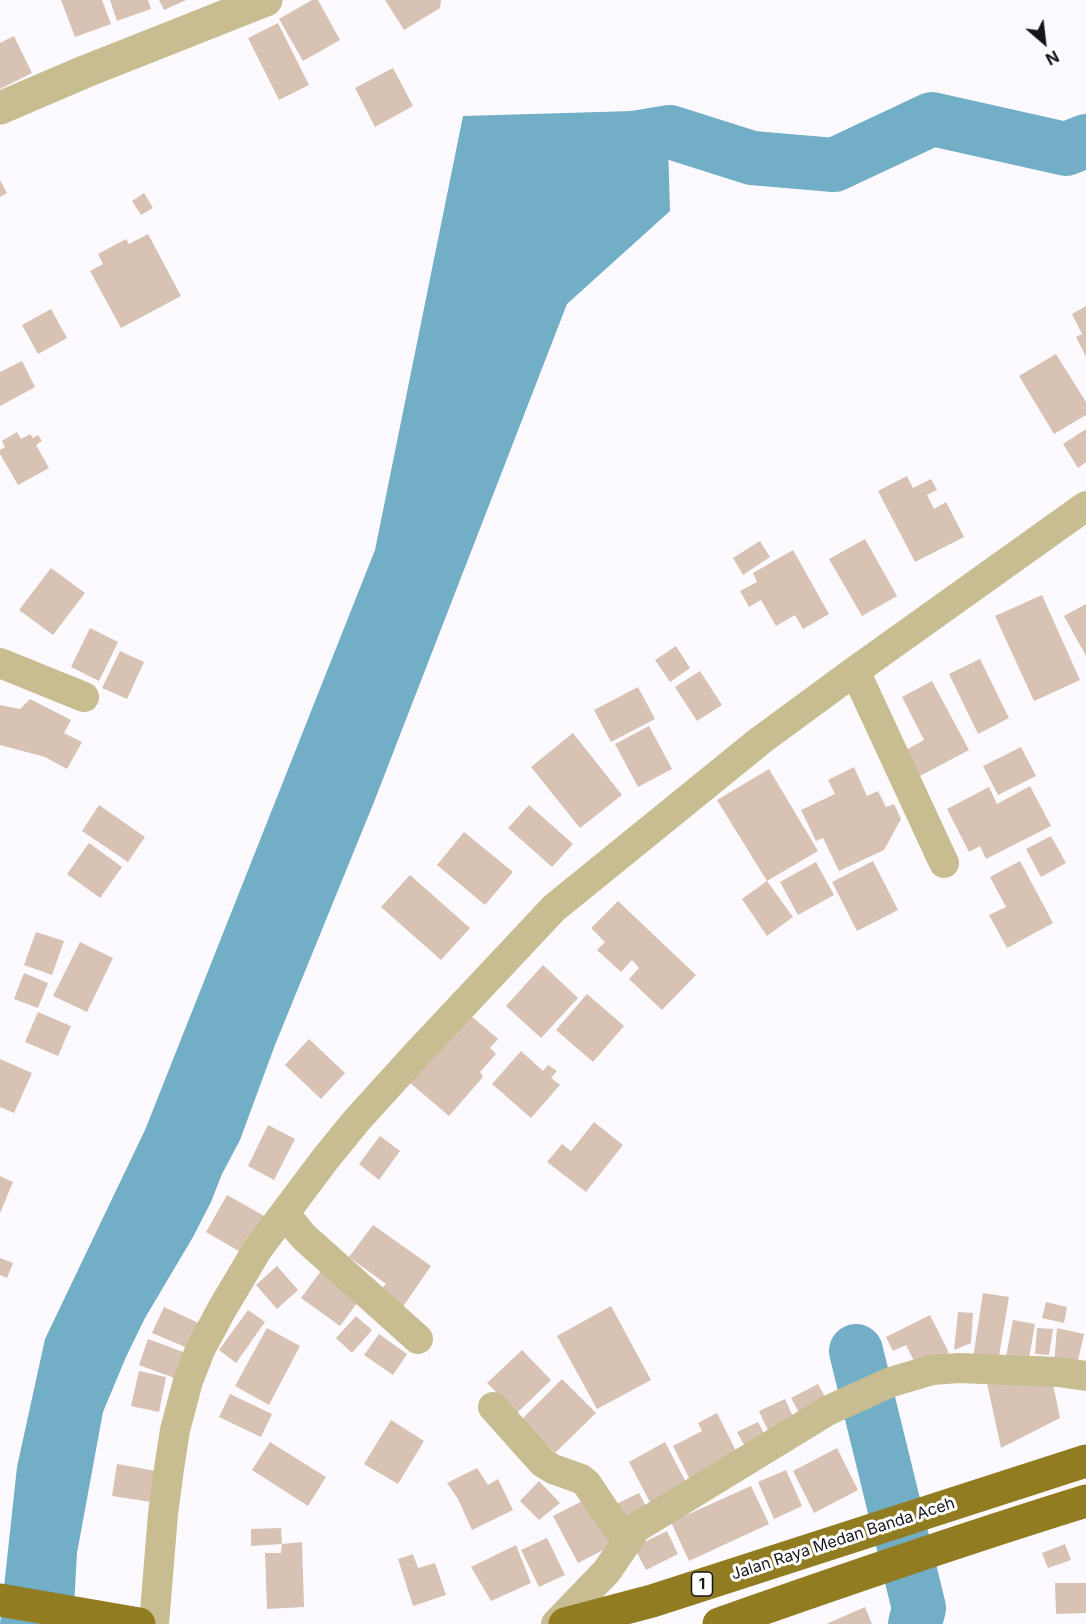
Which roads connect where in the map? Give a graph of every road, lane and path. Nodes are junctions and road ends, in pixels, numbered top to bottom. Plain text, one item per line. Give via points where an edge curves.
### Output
1 (266, 0) edge
2 (0, 108) edge
3 (1086, 506) edge
4 (0, 663) edge
5 (855, 671) junction
6 (84, 697) dead end
7 (944, 863) dead end
8 (284, 1214) junction
9 (418, 1339) dead end
10 (1086, 1376) edge
11 (493, 1407) dead end
12 (1086, 1461) edge
13 (1086, 1501) edge
14 (627, 1541) junction
15 (0, 1600) edge
16 (142, 1624) edge
17 (556, 1624) edge
18 (565, 1624) edge
19 (720, 1624) edge

1 - 2 street
3 - 5 street
4 - 6 street
5 - 7 street
5 - 8 street via 761,740 554,908 357,1120
8 - 9 street via 305,1238
8 - 16 street via 256,1250 222,1309 200,1350 186,1389 175,1430
10 - 14 street via 959,1368 932,1370 891,1382 830,1410 636,1528
11 - 14 street via 543,1463 588,1484
12 - 18 highway, Jalan Raya Medan Banda Aceh / 1 via 652,1601
13 - 19 highway
14 - 17 street via 607,1571
15 - 16 highway

